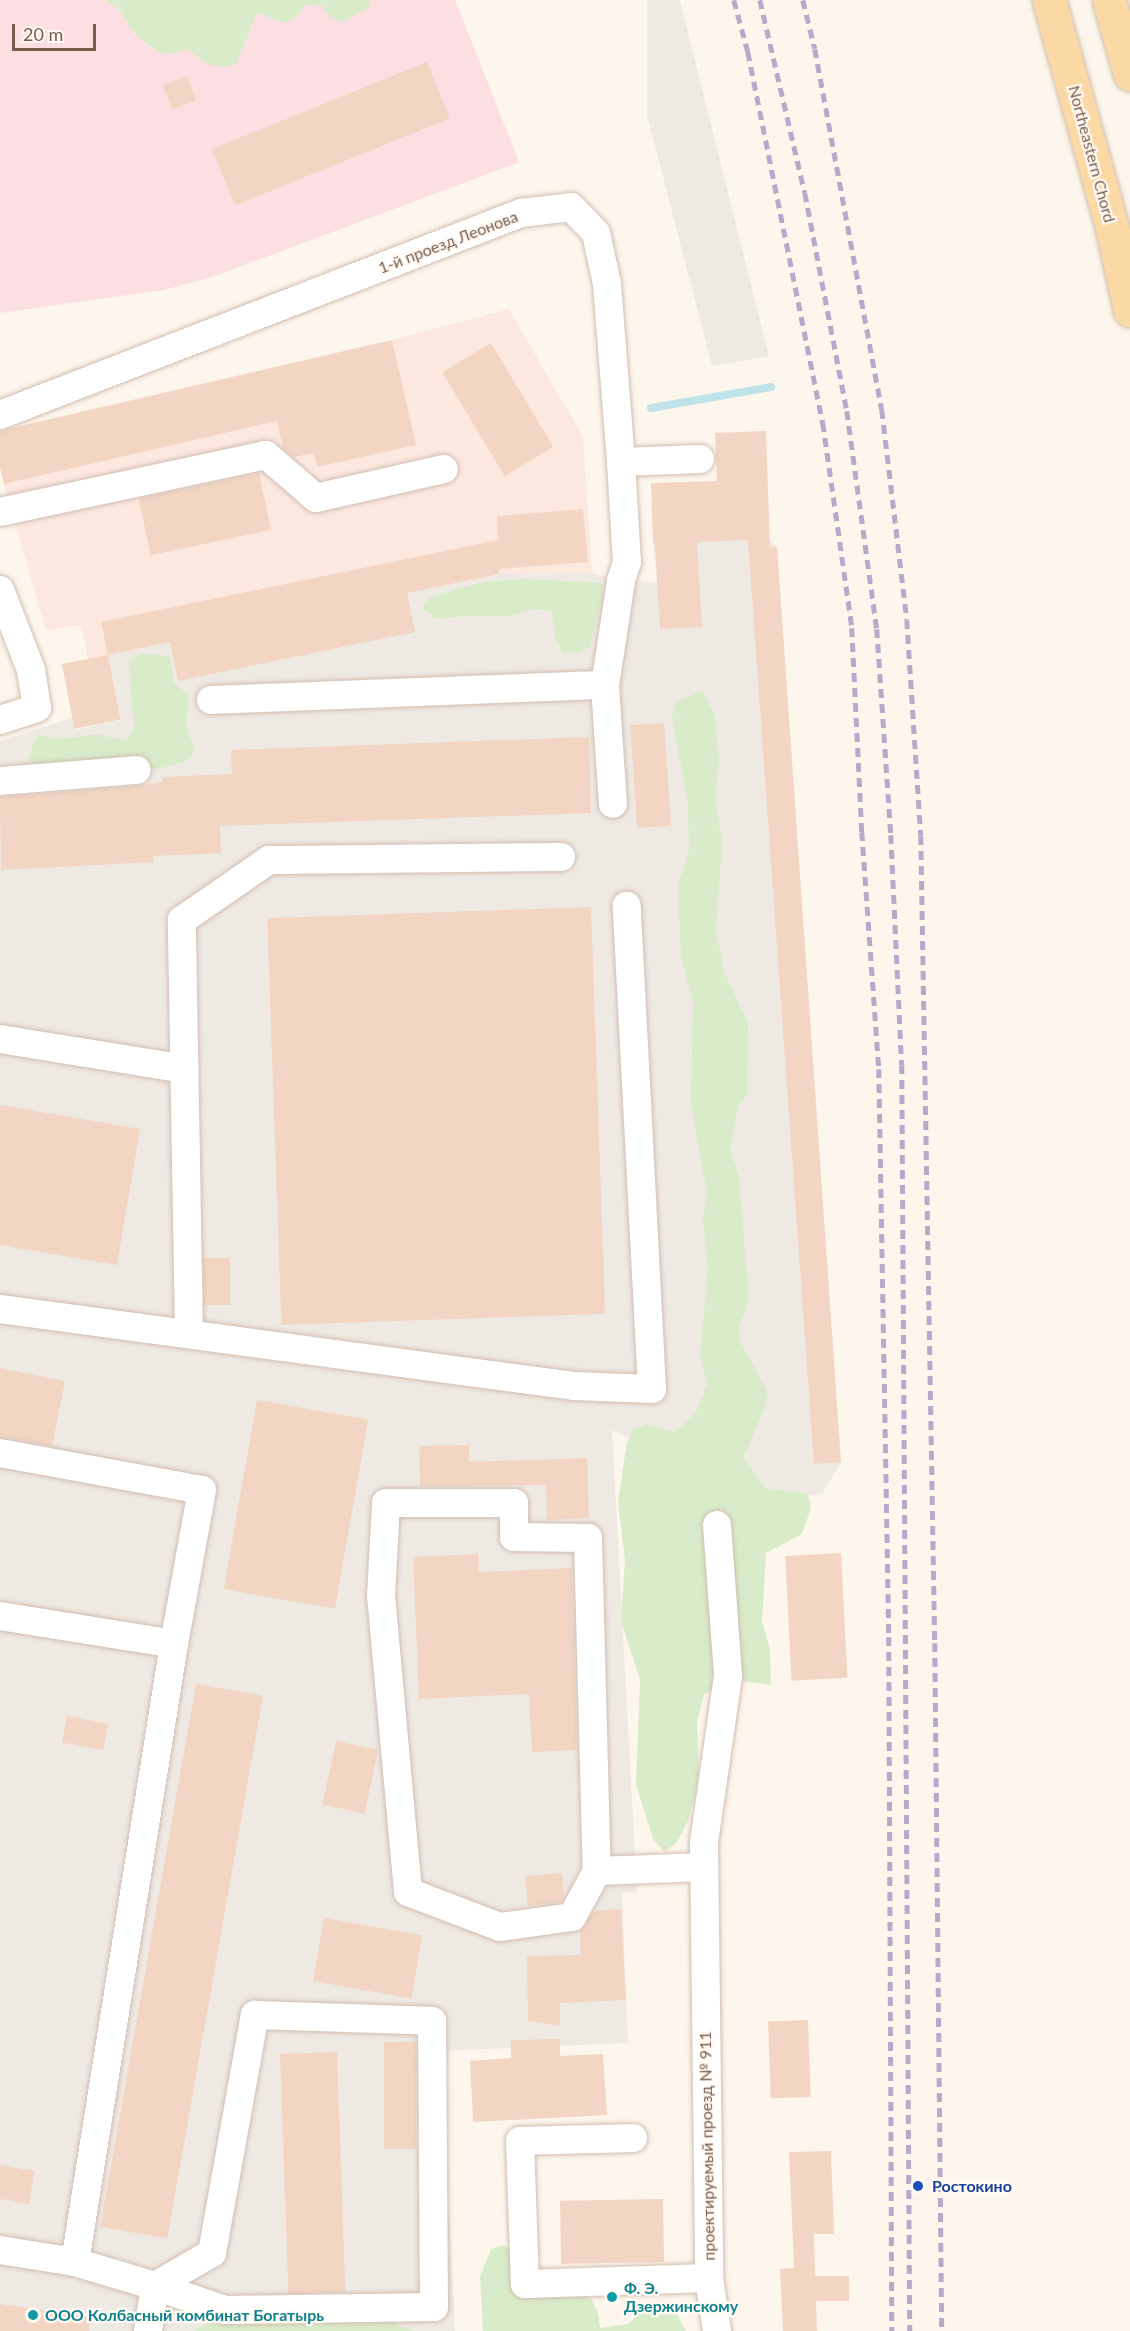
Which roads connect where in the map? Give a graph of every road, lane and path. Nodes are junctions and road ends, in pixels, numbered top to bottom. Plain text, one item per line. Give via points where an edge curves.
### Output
1 (1036, 0) edge
2 (1049, 0) edge
3 (1109, 0) edge
4 (1130, 74) edge
5 (1087, 132) junction
6 (1130, 310) edge
7 (0, 415) edge
8 (700, 459) dead end
9 (621, 462) junction
10 (444, 469) dead end
11 (0, 512) edge
12 (0, 590) edge
13 (605, 685) junction
14 (211, 700) dead end
15 (0, 720) edge
16 (137, 770) dead end
17 (0, 781) edge
18 (613, 804) dead end
19 (561, 857) dead end
20 (627, 906) dead end
21 (0, 1039) edge
22 (185, 1069) junction
23 (0, 1310) edge
24 (189, 1334) junction
25 (0, 1453) edge
26 (717, 1525) dead end
27 (0, 1616) edge
28 (174, 1644) junction
29 (704, 1867) junction
30 (597, 1871) junction
31 (633, 2138) dead end
32 (0, 2250) edge
33 (75, 2262) junction
34 (709, 2278) junction
35 (155, 2286) junction
36 (148, 2331) edge
37 (717, 2331) edge

1 - 5 main road
2 - 5 main road, Northeastern Chord
3 - 4 main road
5 - 6 main road, Northeastern Chord
7 - 9 street, 1-й проезд Леонова via 520,213 571,207 596,233 607,284
8 - 9 street
9 - 13 street, 1-й проезд Леонова via 627,562
10 - 11 street via 316,498 266,455
12 - 15 street via 31,670 37,708
13 - 14 street
13 - 18 street, 1-й проезд Леонова
16 - 17 street
19 - 22 street via 269,860 182,920
20 - 24 street via 652,1389 574,1386
21 - 22 street
22 - 24 street
23 - 24 street
25 - 28 street via 202,1490
26 - 29 street, проектируемый проезд № 911 via 728,1676
27 - 28 street
28 - 33 street
29 - 30 street
29 - 34 street, проектируемый проезд № 911
30 - 30 street via 588,1538 514,1537 514,1503 386,1503 381,1596 408,1892 500,1927 572,1917
31 - 34 street via 520,2141 525,2283
32 - 33 street
33 - 35 street
34 - 37 street, проектируемый проезд № 911
35 - 35 street via 212,2253 255,2014 432,2021 434,2307 225,2310
35 - 36 street

